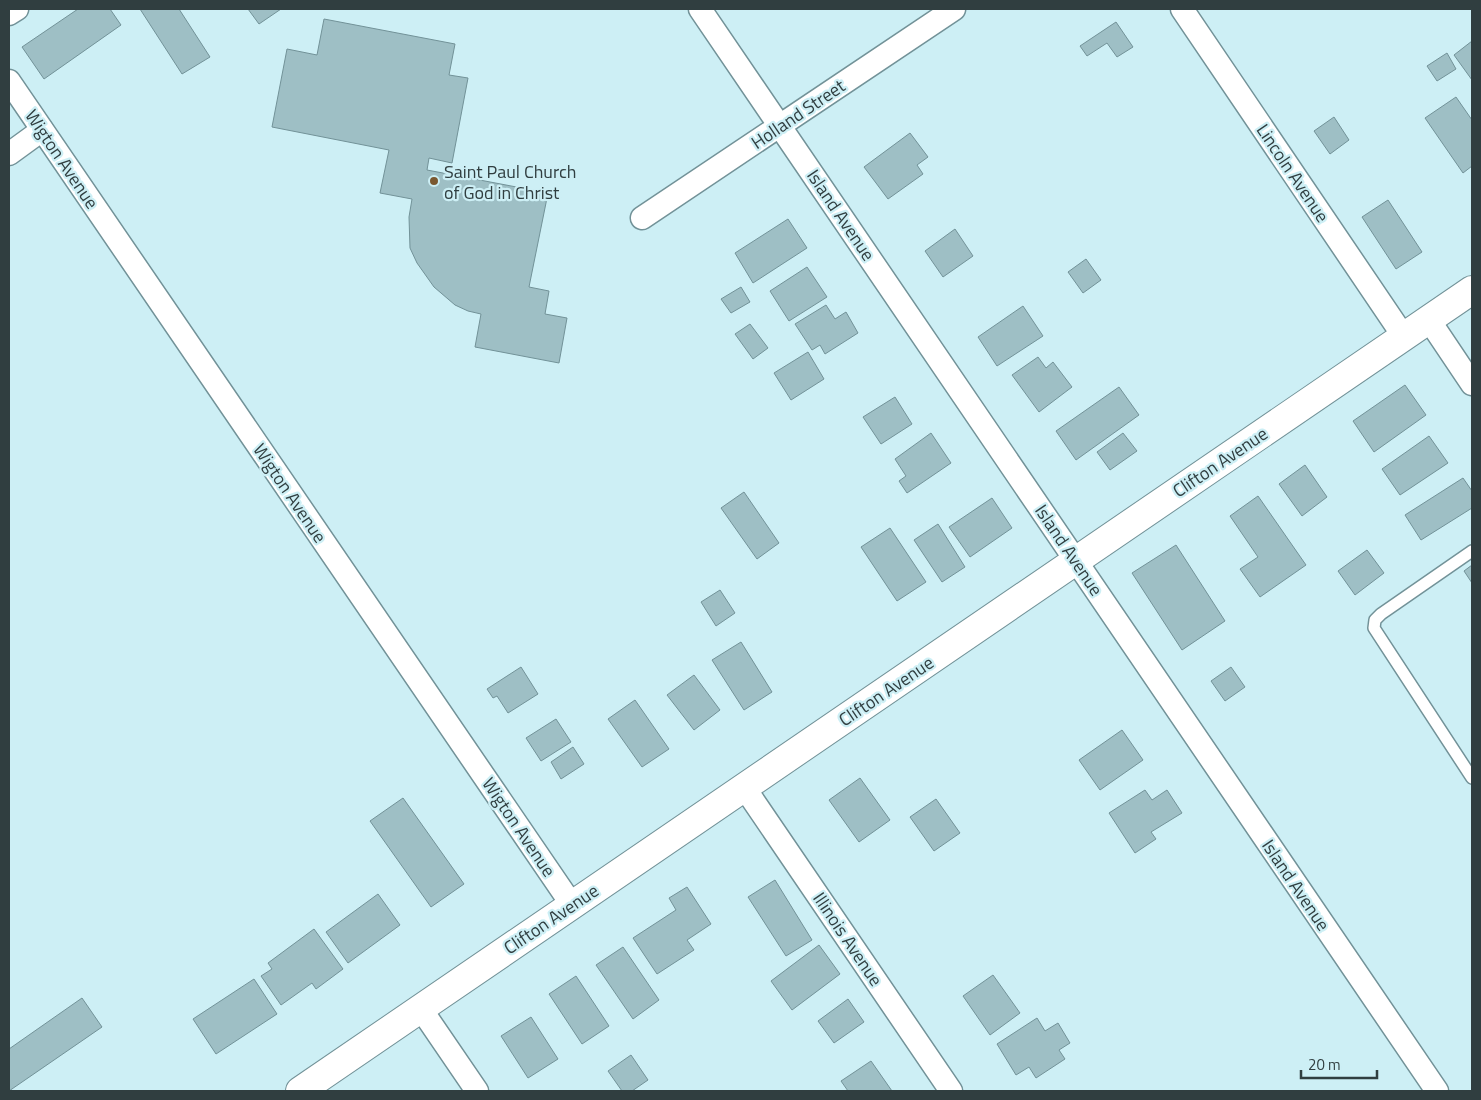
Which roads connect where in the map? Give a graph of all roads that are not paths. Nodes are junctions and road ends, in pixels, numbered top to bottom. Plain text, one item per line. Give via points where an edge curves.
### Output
1 (17, 9) edge
2 (700, 9) edge
3 (1182, 9) edge
4 (949, 10) edge
5 (9, 14) edge
6 (9, 81) edge
7 (780, 126) junction
8 (42, 130) junction
9 (9, 154) edge
10 (642, 218) dead end
11 (1472, 290) edge
12 (1429, 320) junction
13 (1404, 336) junction
14 (1472, 384) edge
15 (1472, 550) edge
16 (1076, 561) junction
17 (1472, 778) edge
18 (744, 787) junction
19 (572, 905) junction
20 (421, 1009) junction
21 (300, 1091) edge
22 (477, 1091) edge
23 (951, 1091) edge
24 (1437, 1091) edge

1 - 5 street
2 - 7 street, Island Avenue
3 - 13 street, Lincoln Avenue
4 - 7 street, Holland Street
6 - 8 street, Wigton Avenue
7 - 10 street, Holland Street
7 - 16 street, Island Avenue
8 - 9 street
8 - 19 street, Wigton Avenue
11 - 12 street, Clifton Avenue
12 - 13 street, Clifton Avenue
12 - 14 street
13 - 16 street, Clifton Avenue
15 - 17 lane via 1381,614 1375,620 1374,628
16 - 18 street, Clifton Avenue
16 - 24 street, Island Avenue
18 - 19 street, Clifton Avenue
18 - 23 street, Illinois Avenue
19 - 20 street, Clifton Avenue
20 - 21 street, Clifton Avenue
20 - 22 street

